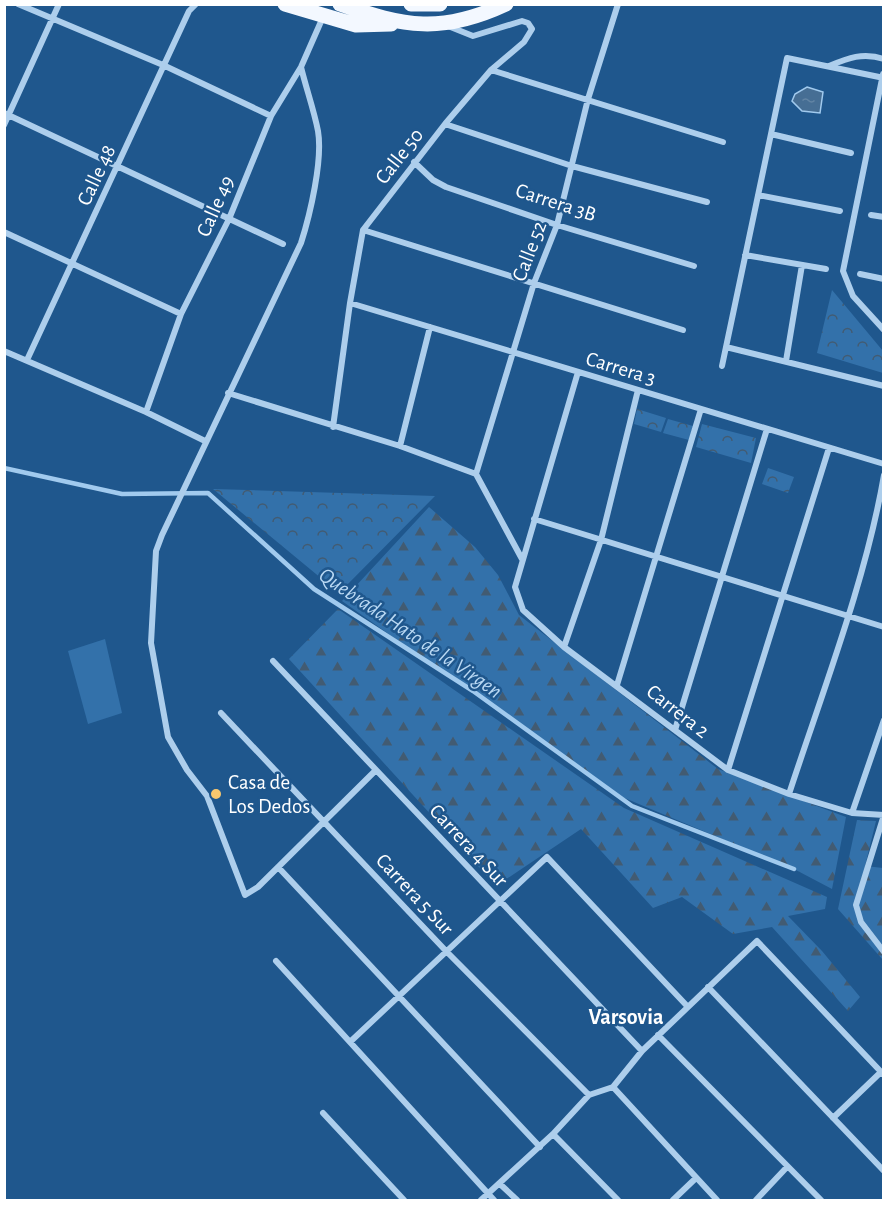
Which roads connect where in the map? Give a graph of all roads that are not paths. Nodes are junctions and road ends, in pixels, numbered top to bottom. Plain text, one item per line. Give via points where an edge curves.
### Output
1 (18, 4) edge
2 (59, 4) edge
3 (196, 4) edge
4 (285, 4) edge
5 (340, 4) edge
6 (411, 4) edge
7 (440, 4) edge
8 (506, 4) edge
9 (618, 4) edge
10 (323, 17) junction
11 (52, 18) junction
12 (400, 23) junction
13 (445, 24) junction
14 (884, 59) edge
15 (163, 65) junction
16 (829, 66) junction
17 (301, 67) junction
18 (491, 70) junction
19 (883, 76) edge
20 (588, 99) junction
21 (7, 114) edge
22 (271, 116) junction
23 (445, 124) junction
24 (4, 125) edge
25 (771, 134) junction
26 (723, 142) dead end
27 (851, 153) dead end
28 (414, 162) junction
29 (572, 166) junction
30 (119, 167) junction
31 (758, 195) junction
32 (707, 202) dead end
33 (840, 211) dead end
34 (871, 215) dead end
35 (884, 217) edge
36 (228, 219) junction
37 (557, 225) junction
38 (363, 230) junction
39 (4, 232) edge
40 (284, 243) dead end
41 (746, 255) junction
42 (72, 261) junction
43 (694, 266) dead end
44 (802, 266) junction
45 (826, 269) dead end
46 (860, 274) dead end
47 (884, 279) edge
48 (534, 283) junction
49 (350, 303) junction
50 (181, 314) junction
51 (430, 327) junction
52 (683, 330) dead end
53 (884, 330) edge
54 (726, 347) junction
55 (4, 351) edge
56 (512, 352) junction
57 (27, 360) junction
58 (786, 362) junction
59 (722, 366) dead end
60 (578, 372) junction
61 (884, 386) edge
62 (638, 390) junction
63 (228, 393) junction
64 (701, 409) junction
65 (146, 412) junction
66 (333, 427) junction
67 (766, 429) junction
68 (205, 441) junction
69 (400, 446) junction
70 (829, 448) junction
71 (884, 464) edge
72 (476, 474) junction
73 (884, 475) edge
74 (534, 519) junction
75 (601, 540) junction
76 (657, 557) junction
77 (522, 559) junction
78 (723, 577) junction
79 (784, 596) junction
80 (847, 615) junction
81 (884, 627) edge
82 (564, 647) junction
83 (273, 662) dead end
84 (617, 685) junction
85 (221, 713) dead end
86 (884, 720) edge
87 (675, 730) junction
88 (376, 770) junction
89 (728, 770) junction
90 (789, 794) junction
91 (852, 813) junction
92 (884, 815) edge
93 (324, 822) junction
94 (278, 867) junction
95 (500, 901) junction
96 (447, 951) junction
97 (884, 952) edge
98 (276, 961) dead end
99 (708, 987) junction
100 (399, 996) junction
101 (688, 1007) junction
102 (658, 1035) junction
103 (350, 1042) junction
104 (642, 1050) junction
105 (882, 1073) edge
106 (613, 1087) junction
107 (589, 1095) junction
108 (323, 1113) dead end
109 (833, 1118) junction
110 (553, 1134) junction
111 (540, 1146) junction
112 (787, 1167) junction
113 (884, 1171) edge
114 (696, 1178) junction
115 (500, 1184) junction
116 (489, 1194) junction
117 (404, 1200) edge
118 (481, 1200) edge
119 (494, 1200) edge
120 (517, 1200) edge
121 (618, 1200) edge
122 (673, 1200) edge
123 (717, 1200) edge
124 (756, 1200) edge
125 (821, 1200) edge

1 - 11 street
2 - 11 street
3 - 15 street, Calle 48
4 - 10 main road
5 - 12 main road
6 - 7 main road
8 - 13 main road
9 - 20 street, Calle 52
10 - 12 main road via 356,25
10 - 17 street, Calle 49
11 - 15 street
11 - 21 street
12 - 13 main road
13 - 18 street, Calle 50 via 473,36 522,21 528,23 531,34
14 - 16 street via 868,55 850,57
15 - 22 street
15 - 30 street, Calle 48
16 - 19 street
16 - 25 street via 787,58
17 - 22 street, Calle 49
17 - 63 street via 318,134 307,225 302,243
18 - 20 street
18 - 23 street, Calle 50
19 - 53 street via 843,271 848,288
20 - 26 street
20 - 29 street, Calle 52
21 - 24 street
21 - 30 street
22 - 36 street, Calle 49
23 - 28 street, Calle 50
23 - 29 street
25 - 27 street
25 - 31 street
28 - 37 street, Carrera 3B via 446,187
28 - 38 street, Calle 50
29 - 32 street
29 - 37 street, Calle 52
30 - 36 street
30 - 42 street, Calle 48
31 - 33 street
31 - 41 street
34 - 35 street
36 - 40 street
36 - 50 street, Calle 49
37 - 43 street, Carrera 3B
37 - 48 street, Calle 52
38 - 48 street
38 - 49 street, Calle 50
39 - 42 street
41 - 44 street
41 - 54 street
42 - 50 street
42 - 57 street, Calle 48
44 - 45 street
44 - 58 street
46 - 47 street
48 - 52 street
48 - 56 street, Calle 52
49 - 51 street, Carrera 3
49 - 66 street, Calle 50
50 - 65 street, Calle 49
51 - 56 street, Carrera 3
51 - 69 street
54 - 58 street
54 - 59 street
55 - 57 street
56 - 60 street, Carrera 3
56 - 72 street, Calle 52
57 - 65 street
58 - 61 street
60 - 62 street, Carrera 3
60 - 74 street, Carrera 2
62 - 64 street, Carrera 3
62 - 75 street
63 - 66 street
63 - 68 street
64 - 67 street, Carrera 3
64 - 76 street
65 - 68 street
66 - 69 street
67 - 70 street, Carrera 3
67 - 78 street
68 - 94 street via 156,552 151,643 168,737 207,796 245,895
69 - 72 street
70 - 71 street, Carrera 3
70 - 79 street
72 - 77 street
73 - 80 street
74 - 75 street
74 - 77 street, Carrera 2
75 - 76 street
75 - 82 street
76 - 78 street
76 - 84 street
77 - 82 street, Carrera 2 via 515,587 523,610
78 - 79 street
78 - 87 street
79 - 80 street
79 - 89 street
80 - 81 street
80 - 90 street
82 - 84 street, Carrera 2
83 - 88 street, Carrera 4 Sur
84 - 87 street, Carrera 2
85 - 93 street, Carrera 5 Sur
86 - 91 street
87 - 89 street, Carrera 2
88 - 93 street
88 - 95 street, Carrera 4 Sur
89 - 90 street, Carrera 2
90 - 91 street, Carrera 2
91 - 92 street, Carrera 2
92 - 97 street via 856,905 861,922
93 - 94 street
93 - 96 street, Carrera 5 Sur
94 - 100 street
95 - 96 street
95 - 101 street via 547,857
95 - 104 street, Carrera 4 Sur
96 - 100 street
96 - 107 street, Carrera 5 Sur
98 - 103 street
99 - 101 street
99 - 105 street via 757,941
99 - 109 street
100 - 103 street
100 - 111 street
101 - 102 street
102 - 104 street
102 - 112 street
103 - 116 street
104 - 106 street
105 - 109 street
106 - 107 street
106 - 114 street
107 - 110 street
108 - 117 street
109 - 113 street
110 - 111 street
110 - 121 street
111 - 115 street
112 - 124 street
112 - 125 street
114 - 122 street
114 - 123 street
115 - 116 street
115 - 120 street
116 - 118 street
116 - 119 street

